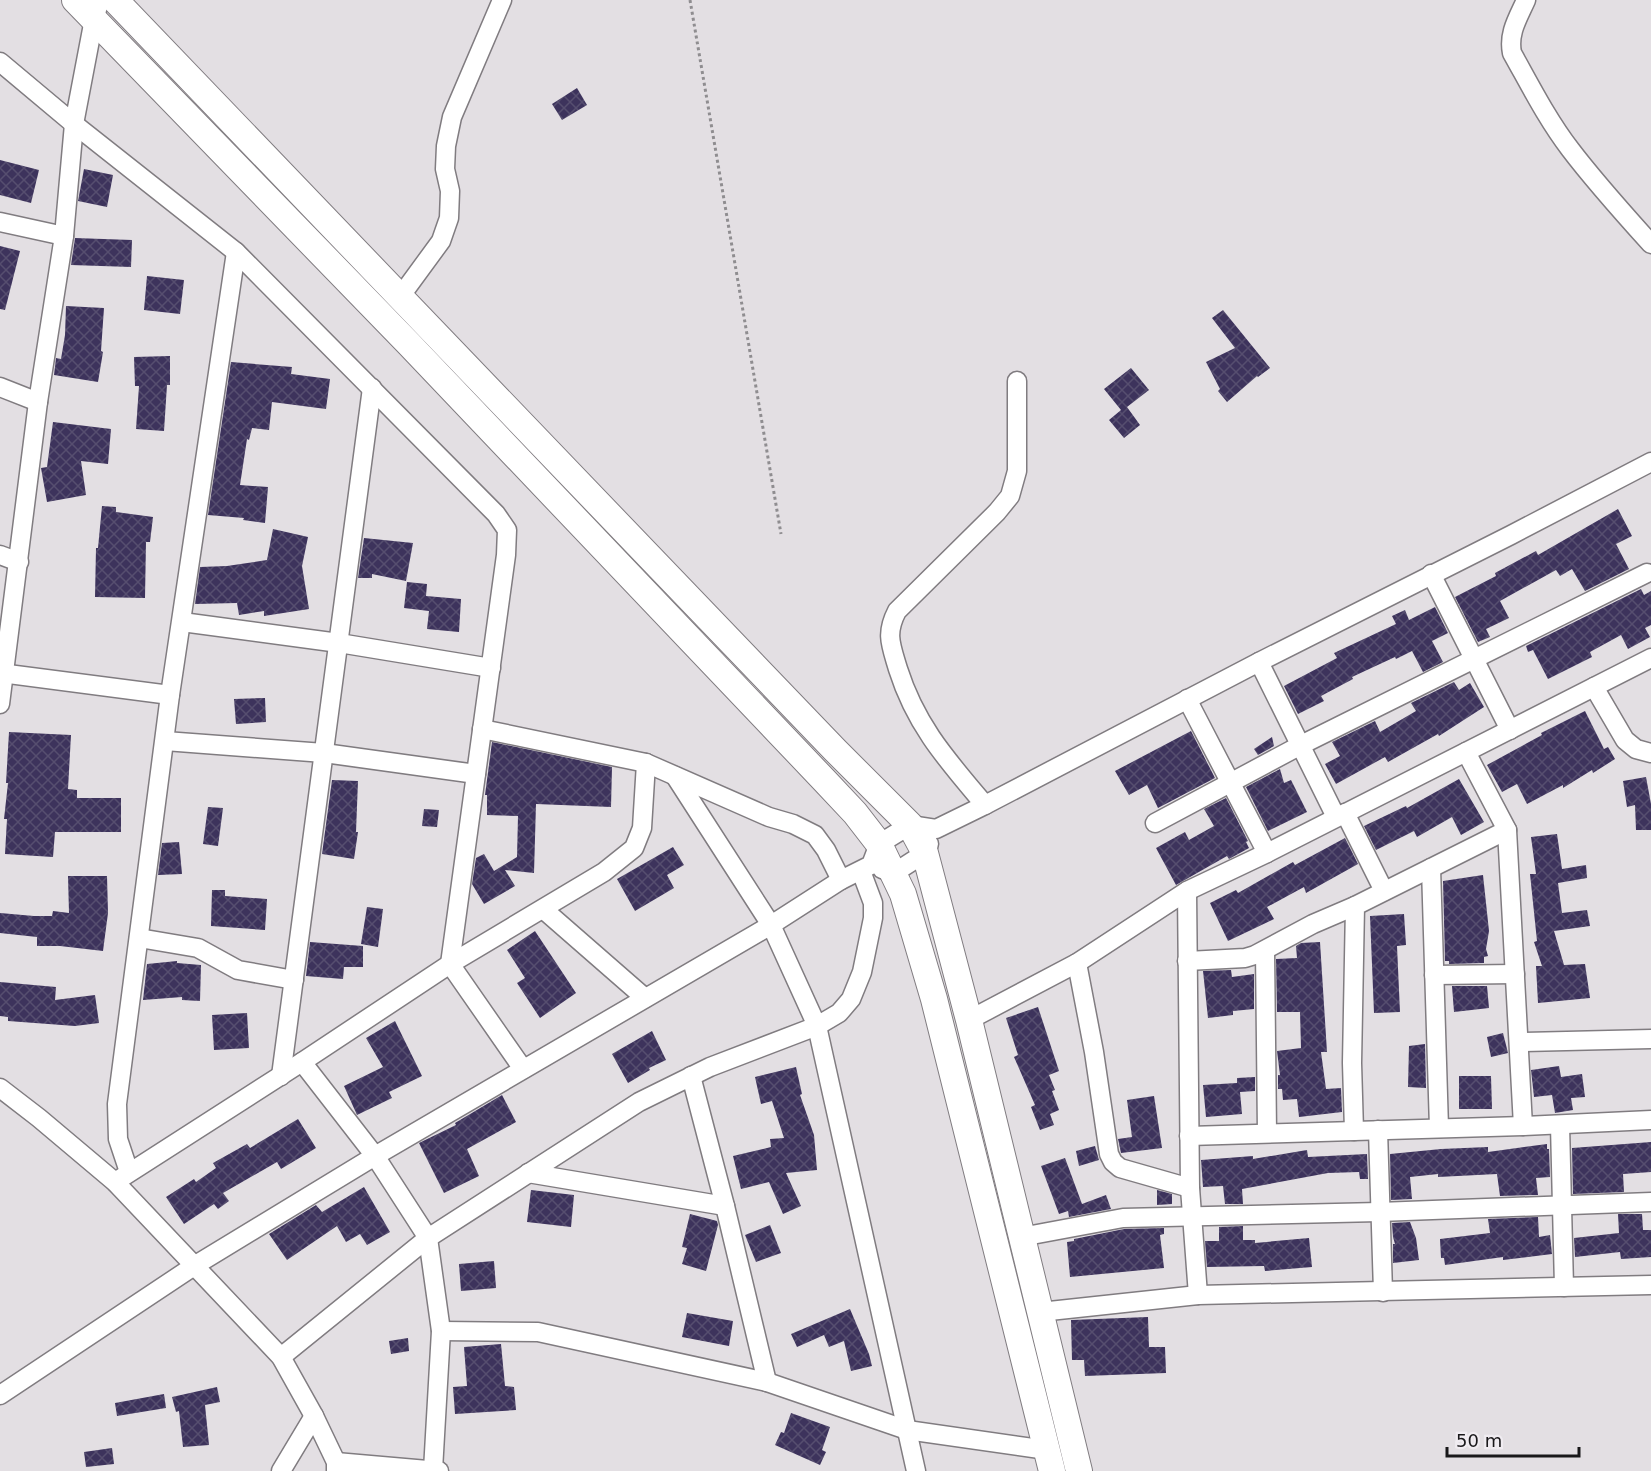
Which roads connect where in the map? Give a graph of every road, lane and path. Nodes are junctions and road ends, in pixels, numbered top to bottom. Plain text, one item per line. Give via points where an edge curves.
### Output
1 (75, 0) edge
2 (115, 0) edge
3 (502, 0) edge
4 (690, 0) edge
5 (1526, 0) edge
6 (97, 10) edge
7 (0, 62) edge
8 (74, 124) junction
9 (0, 222) edge
10 (64, 236) junction
11 (1651, 244) edge
12 (236, 252) junction
13 (400, 297) junction
14 (1017, 381) dead end
15 (0, 387) edge
16 (372, 388) junction
17 (38, 402) junction
18 (1651, 462) edge
19 (781, 534) dead end
20 (0, 555) edge
21 (19, 561) junction
22 (1647, 573) dead end
23 (1431, 574) junction
24 (182, 622) junction
25 (339, 643) junction
26 (1474, 658) junction
27 (1651, 658) edge
28 (1259, 662) junction
29 (491, 668) junction
30 (2, 674) edge
31 (1594, 687) junction
32 (170, 695) junction
33 (1187, 699) junction
34 (0, 704) edge
35 (482, 729) junction
36 (1510, 730) junction
37 (165, 741) junction
38 (1301, 746) junction
39 (324, 753) junction
40 (1466, 753) junction
41 (1651, 753) edge
42 (646, 763) junction
43 (476, 774) junction
44 (675, 776) junction
45 (1231, 783) junction
46 (985, 805) junction
47 (1341, 815) junction
48 (1155, 823) dead end
49 (910, 825) junction
50 (936, 829) junction
51 (1507, 830) junction
52 (926, 853) junction
53 (1267, 853) junction
54 (876, 863) junction
55 (1431, 868) junction
56 (841, 880) junction
57 (1187, 891) junction
58 (1384, 891) junction
59 (1354, 906) junction
60 (543, 909) junction
61 (771, 925) junction
62 (139, 938) junction
63 (1265, 951) junction
64 (1187, 961) junction
65 (1077, 963) junction
66 (450, 964) junction
67 (1515, 974) junction
68 (1434, 975) junction
69 (294, 980) junction
70 (645, 998) junction
71 (969, 1020) junction
72 (818, 1026) junction
73 (1651, 1039) edge
74 (1519, 1042) junction
75 (302, 1062) junction
76 (523, 1069) junction
77 (281, 1076) junction
78 (691, 1076) junction
79 (0, 1088) edge
80 (1651, 1120) edge
81 (1560, 1125) junction
82 (1523, 1126) junction
83 (1439, 1128) junction
84 (1378, 1130) junction
85 (1354, 1131) junction
86 (1267, 1133) junction
87 (1189, 1136) junction
88 (375, 1156) junction
89 (528, 1173) junction
90 (122, 1177) junction
91 (1190, 1188) junction
92 (1651, 1202) edge
93 (1561, 1204) junction
94 (725, 1206) junction
95 (1379, 1212) junction
96 (1191, 1216) junction
97 (1021, 1237) junction
98 (428, 1238) junction
99 (194, 1266) junction
100 (1651, 1285) edge
101 (1564, 1287) junction
102 (1383, 1292) junction
103 (1198, 1295) junction
104 (1040, 1312) junction
105 (441, 1331) junction
106 (281, 1357) junction
107 (767, 1382) junction
108 (0, 1395) edge
109 (314, 1416) junction
110 (907, 1430) junction
111 (1049, 1461) edge
112 (336, 1466) edge
113 (912, 1467) edge
114 (281, 1471) edge
115 (436, 1471) edge
116 (1078, 1471) edge

1 - 6 main road
2 - 13 main road
3 - 13 street via 452,117 445,169 450,191 449,218 441,241
4 - 19 path
5 - 11 street via 1513,29 1512,53 1569,147
6 - 8 street
6 - 54 main road via 855,813
7 - 8 street
8 - 10 street
8 - 12 street
9 - 10 street
10 - 17 street
12 - 16 street
12 - 24 street
13 - 49 main road
14 - 46 street via 1017,471 1010,496 897,611 888,636 906,696 922,725
15 - 17 street
16 - 25 street
16 - 29 street via 496,514 507,530
17 - 21 street
18 - 23 street
20 - 21 street
21 - 30 street
22 - 26 street
23 - 26 street
23 - 28 street
24 - 25 street
24 - 32 street
25 - 29 street
25 - 39 street
26 - 36 street
26 - 38 street
27 - 31 street
28 - 33 street
28 - 38 street
29 - 35 street
30 - 32 street
30 - 34 street
31 - 36 street
31 - 41 street via 1625,740 1636,749
32 - 37 street
33 - 45 street
33 - 46 street
35 - 42 street
35 - 43 street
36 - 40 street
37 - 39 street
37 - 62 street
38 - 45 street
38 - 47 street
39 - 43 street
39 - 69 street
40 - 47 street
40 - 51 street
42 - 44 street
42 - 60 street via 642,828 634,848 604,872
43 - 66 street
44 - 56 street via 815,835
44 - 61 street
45 - 48 street
45 - 53 street
46 - 50 street
47 - 53 street
47 - 58 street
49 - 50 street
49 - 52 main road
49 - 54 street
50 - 52 street
51 - 55 street
51 - 67 street
52 - 54 street
52 - 71 main road
53 - 57 street
54 - 56 street
54 - 72 street via 873,918 862,972 851,999 839,1013
54 - 111 main road via 903,894 934,999
55 - 58 street
55 - 68 street
56 - 61 street
57 - 64 street
57 - 65 street
58 - 59 street
59 - 63 street
59 - 85 street
60 - 66 street
60 - 70 street
61 - 70 street
61 - 72 street
62 - 69 street via 198,948 238,970
62 - 90 street via 117,1104
63 - 64 street via 1245,958
63 - 86 street
64 - 87 street
65 - 71 street
65 - 91 street via 1113,1162 1120,1168
66 - 75 street
66 - 76 street
67 - 68 street
67 - 74 street
68 - 83 street
69 - 77 street
70 - 76 street
71 - 97 main road
72 - 78 street
72 - 110 street
73 - 74 street
74 - 82 street
75 - 77 street
75 - 88 street
76 - 88 street
77 - 90 street
78 - 89 street via 639,1102
78 - 94 street
79 - 90 street
80 - 81 street
81 - 82 street
81 - 93 street
82 - 83 street
83 - 84 street
84 - 85 street
84 - 95 street
85 - 86 street
86 - 87 street
87 - 91 street
88 - 98 street
88 - 99 street
89 - 94 street
89 - 98 street
90 - 99 street
91 - 96 street
92 - 93 street
93 - 95 street
93 - 101 street
94 - 107 street
95 - 96 street
95 - 102 street
96 - 97 street via 1123,1218
96 - 103 street
97 - 104 main road
98 - 105 street
98 - 106 street
99 - 106 street
99 - 108 street
100 - 101 street
101 - 102 street
102 - 103 street
103 - 104 street
104 - 116 main road
105 - 107 street via 538,1332
105 - 115 street
106 - 109 street
107 - 110 street
109 - 112 street
109 - 114 street
110 - 111 street
110 - 113 street
112 - 115 street

